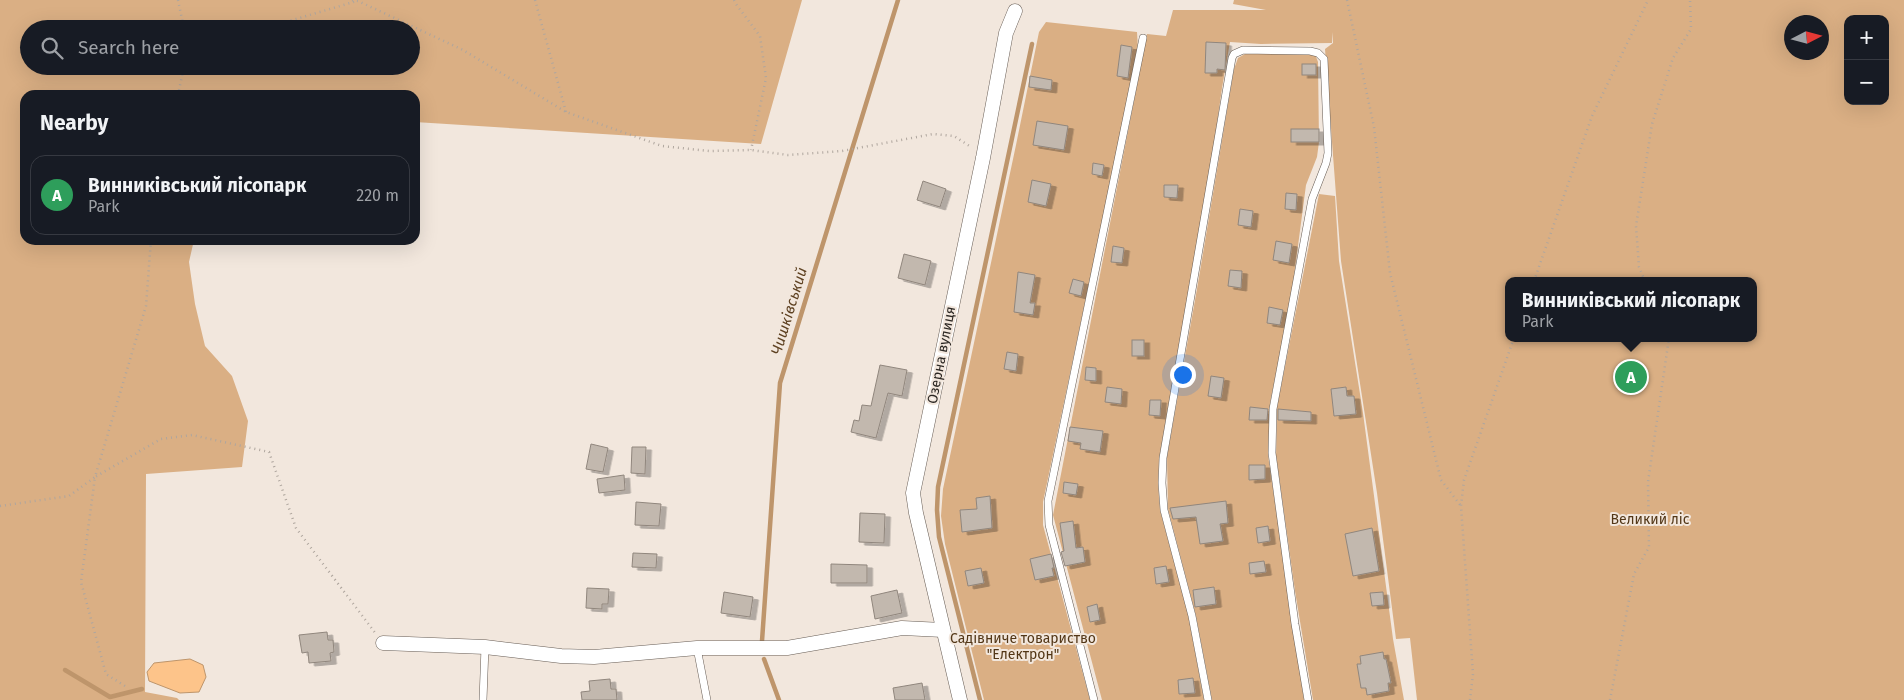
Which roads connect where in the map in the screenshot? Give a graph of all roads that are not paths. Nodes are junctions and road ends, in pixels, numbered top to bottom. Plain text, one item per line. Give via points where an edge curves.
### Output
1 (1015, 11) dead end
2 (1143, 38) dead end
3 (943, 630) junction
4 (382, 643) road end
5 (485, 647) junction
6 (697, 648) junction
7 (483, 700) edge
8 (707, 700) edge
9 (960, 700) edge
10 (1094, 700) edge
11 (1208, 700) edge
12 (1308, 700) edge

1 - 3 street, Озерна вулиця via 1006,33 913,493
2 - 10 lane via 1048,501 1049,525
3 - 6 street via 902,628 787,648
3 - 9 street, Озерна вулиця
4 - 5 street
5 - 6 street via 594,657
5 - 7 lane
6 - 8 lane
11 - 12 lane via 1192,616 1164,510 1163,458 1232,58 1240,51 1251,50 1310,51 1318,52 1324,59 1328,153 1312,199 1272,408 1272,453

